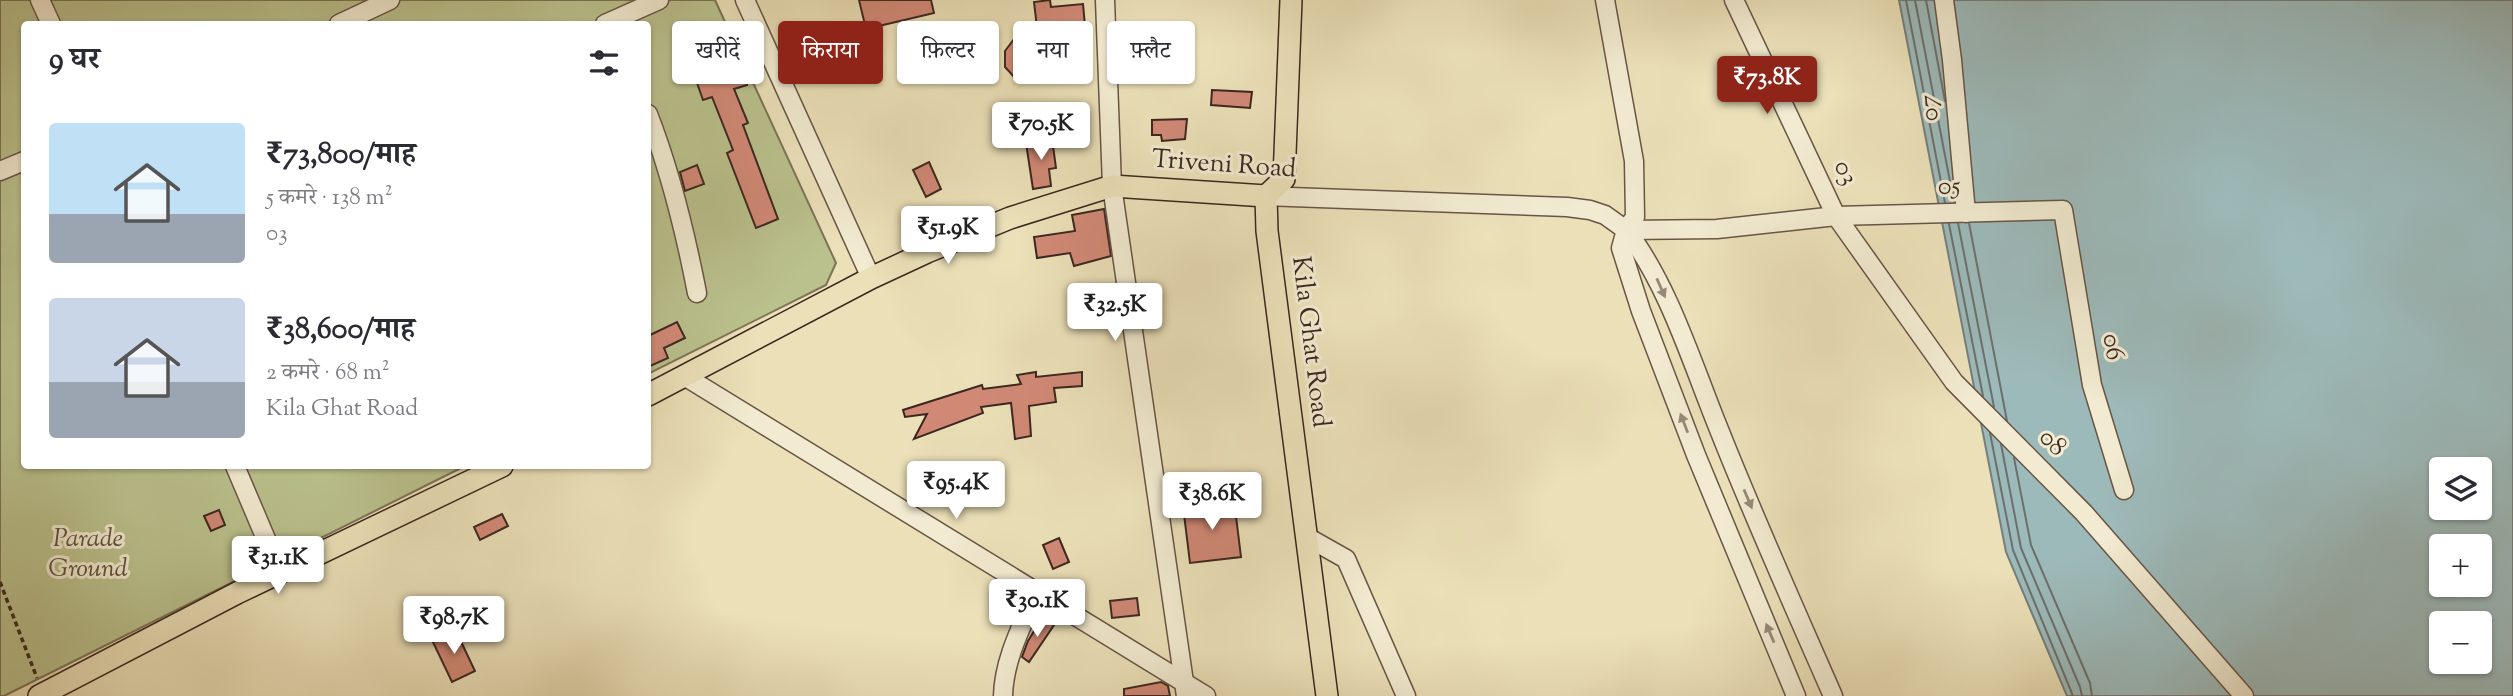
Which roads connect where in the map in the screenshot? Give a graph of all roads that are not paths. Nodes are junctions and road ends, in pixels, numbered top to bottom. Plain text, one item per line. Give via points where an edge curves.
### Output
1 (40, 0) edge
2 (390, 0) edge
3 (659, 0) edge
4 (745, 0) edge
5 (1105, 0) edge
6 (1291, 0) edge
7 (1605, 0) edge
8 (1734, 0) edge
9 (1944, 0) edge
10 (50, 21) edge
11 (345, 21) edge
12 (616, 21) edge
13 (651, 122) edge
14 (21, 162) edge
15 (0, 171) edge
16 (1112, 186) junction
17 (1266, 196) junction
18 (2063, 210) joint
19 (1966, 213) junction
20 (1836, 216) junction
21 (1626, 230) junction
22 (872, 278) junction
23 (697, 293) dead end
24 (686, 377) junction
25 (651, 394) edge
26 (236, 469) edge
27 (496, 469) edge
28 (2124, 490) dead end
29 (1307, 537) junction
30 (280, 572) junction
31 (1037, 593) junction
32 (1185, 688) edge
33 (41, 695) edge
34 (1003, 696) edge
35 (1206, 696) edge
36 (1328, 696) edge
37 (1406, 696) edge
38 (1797, 696) edge
39 (1833, 696) edge
40 (2244, 696) edge

1 - 10 street
2 - 11 street
3 - 12 street
4 - 22 street
5 - 16 street
6 - 17 main road via 1284,179
7 - 21 street via 1634,161 1635,217
8 - 20 street, 03
9 - 19 street, 07
13 - 23 street via 680,208
14 - 15 street
16 - 17 main road, Triveni Road
16 - 22 main road, Triveni Road via 1010,218
16 - 32 street
17 - 21 street, Triveni Road via 1590,209
17 - 29 main road, Kila Ghat Road
18 - 19 street, 05
18 - 28 street, 06 via 2092,384
19 - 20 street, 05
20 - 21 street via 1717,229
20 - 40 street, 08 via 1954,382 2084,513
38 -> 21 street via 1641,311 1621,248
21 -> 39 street via 1664,295
22 - 24 main road, Triveni Road
24 - 25 main road, Triveni Road
24 - 31 street
26 - 30 street
27 - 30 main road
29 - 36 main road, Kila Ghat Road
29 - 37 street via 1346,559
30 - 33 main road
31 - 32 street
31 - 34 street via 1013,647
32 - 35 street

